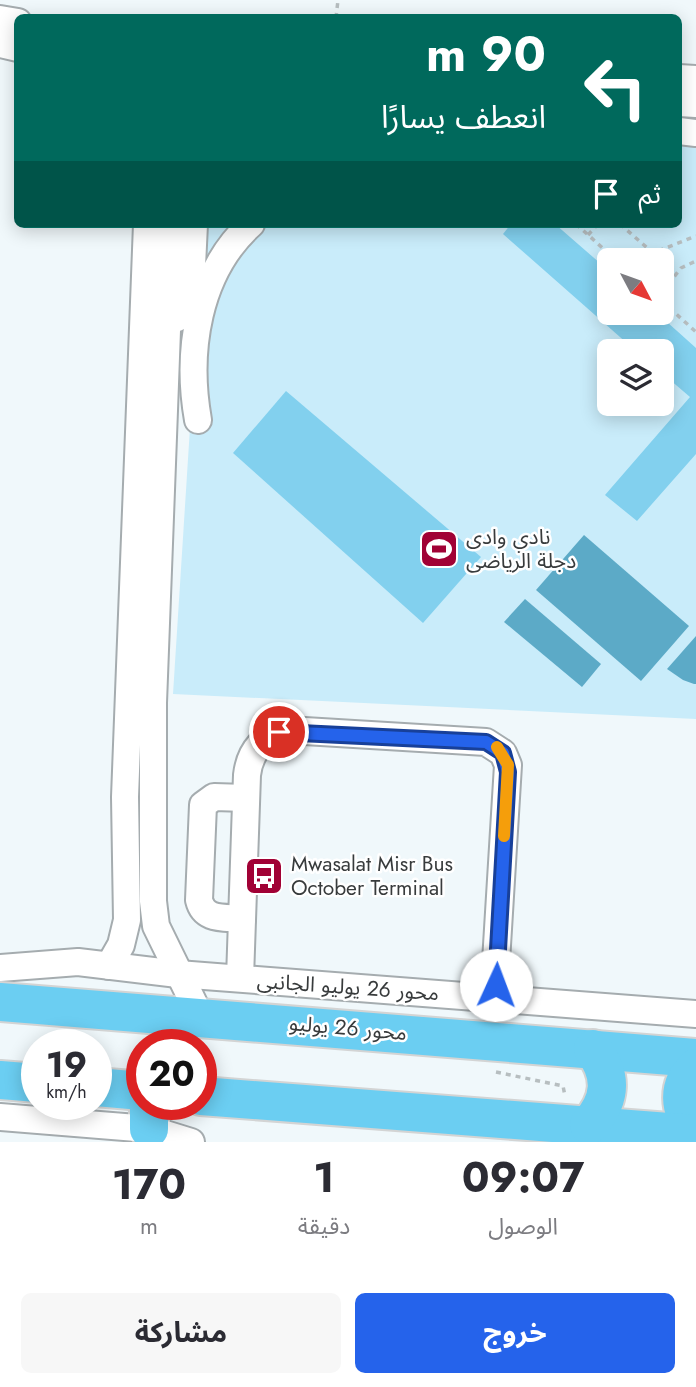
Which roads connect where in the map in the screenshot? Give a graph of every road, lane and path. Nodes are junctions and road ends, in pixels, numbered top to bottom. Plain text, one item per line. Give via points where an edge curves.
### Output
1 (247, 228) edge
2 (580, 228) edge
3 (594, 228) edge
4 (625, 228) edge
5 (170, 233) edge
6 (588, 235) junction
7 (696, 236) edge
8 (602, 248) edge
9 (228, 249) junction
10 (696, 261) edge
11 (674, 277) edge
12 (674, 312) edge
13 (696, 332) edge
14 (198, 421) dead end
15 (125, 797) junction
16 (246, 798) junction
17 (154, 802) junction
18 (242, 919) junction
19 (109, 966) junction
20 (0, 968) edge
21 (178, 974) junction
22 (240, 978) junction
23 (500, 999) junction
24 (0, 1002) edge
25 (696, 1014) edge
26 (200, 1016) junction
27 (593, 1049) junction
28 (696, 1058) edge
29 (696, 1068) edge
30 (0, 1080) edge
31 (21, 1082) edge
32 (217, 1097) edge
33 (126, 1116) edge
34 (0, 1117) edge
35 (155, 1120) edge
36 (589, 1125) junction
37 (696, 1128) edge
38 (696, 1134) edge
39 (191, 1142) edge

1 - 9 street
2 - 6 path
3 - 6 path
4 - 7 path via 653,253
5 - 9 street
5 - 15 street
5 - 17 street via 153,703
6 - 8 path
9 - 14 street via 196,327 192,370
10 - 11 path
12 - 13 path
15 - 17 street
15 - 19 street via 127,920 121,945
16 - 18 street
16 - 18 street via 214,797 203,805 199,900 202,910 211,916
16 - 23 street via 251,757 262,741 279,732 486,742 498,748 508,765 495,978
17 - 21 street via 156,926
18 - 22 street
19 - 20 street, محور 26 يوليو الجانبى via 47,962
19 - 21 street, محور 26 يوليو الجانبى
21 - 22 street, محور 26 يوليو الجانبى
21 - 26 street
22 - 23 street, محور 26 يوليو الجانبى
23 - 25 street, محور 26 يوليو الجانبى
24 - 26 highway, محور 26 يوليو
26 - 27 highway, محور 26 يوليو
27 - 28 highway, محور 26 يوليو
27 - 36 highway via 606,1071 607,1096
29 - 37 highway via 682,1087 682,1109
30 - 31 highway
32 - 36 highway
33 - 34 street
35 - 39 street
36 - 38 highway

